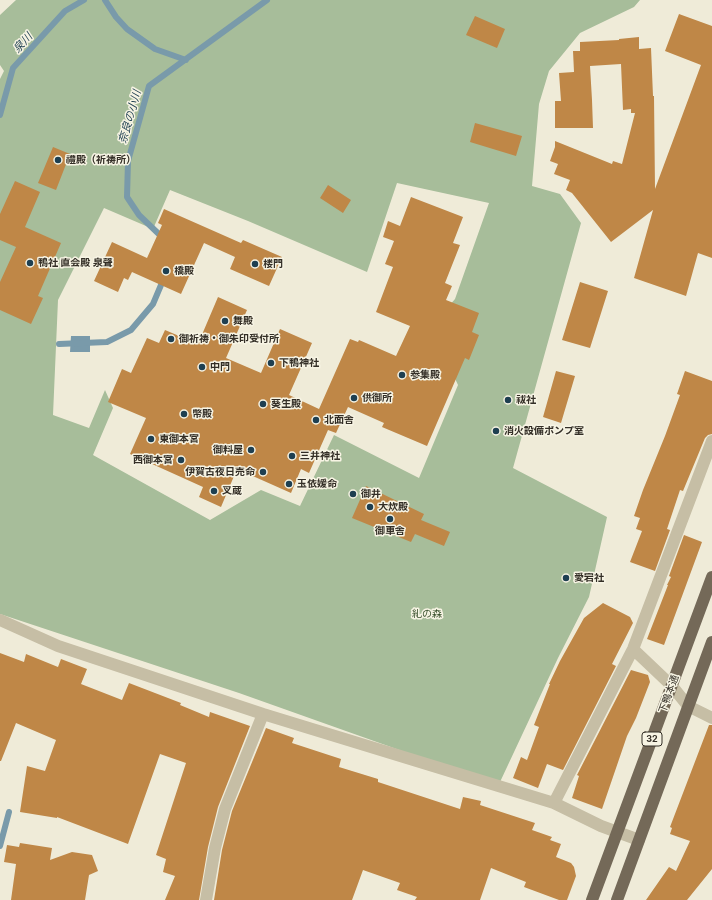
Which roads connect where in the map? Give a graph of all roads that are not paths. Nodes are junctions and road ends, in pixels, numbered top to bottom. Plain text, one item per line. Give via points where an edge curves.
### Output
1 (712, 441) edge
2 (712, 577) edge
3 (0, 620) edge
4 (712, 642) edge
5 (634, 649) junction
6 (672, 686) junction
7 (688, 706) junction
8 (263, 714) junction
9 (712, 718) edge
10 (554, 803) junction
11 (618, 832) junction
12 (639, 840) junction
13 (206, 900) edge
14 (592, 900) edge
15 (616, 900) edge

1 - 5 street
2 - 6 main road, 下鴨本通 / 32
3 - 8 street via 58,646
4 - 7 main road, 32
5 - 6 street
5 - 10 street
6 - 7 street
6 - 11 main road, 下鴨本通 / 32
7 - 9 street
7 - 12 main road, 32
8 - 10 street
8 - 13 street via 225,809
10 - 11 street
11 - 12 street
11 - 14 main road, 下鴨本通 / 32
12 - 15 main road, 32

